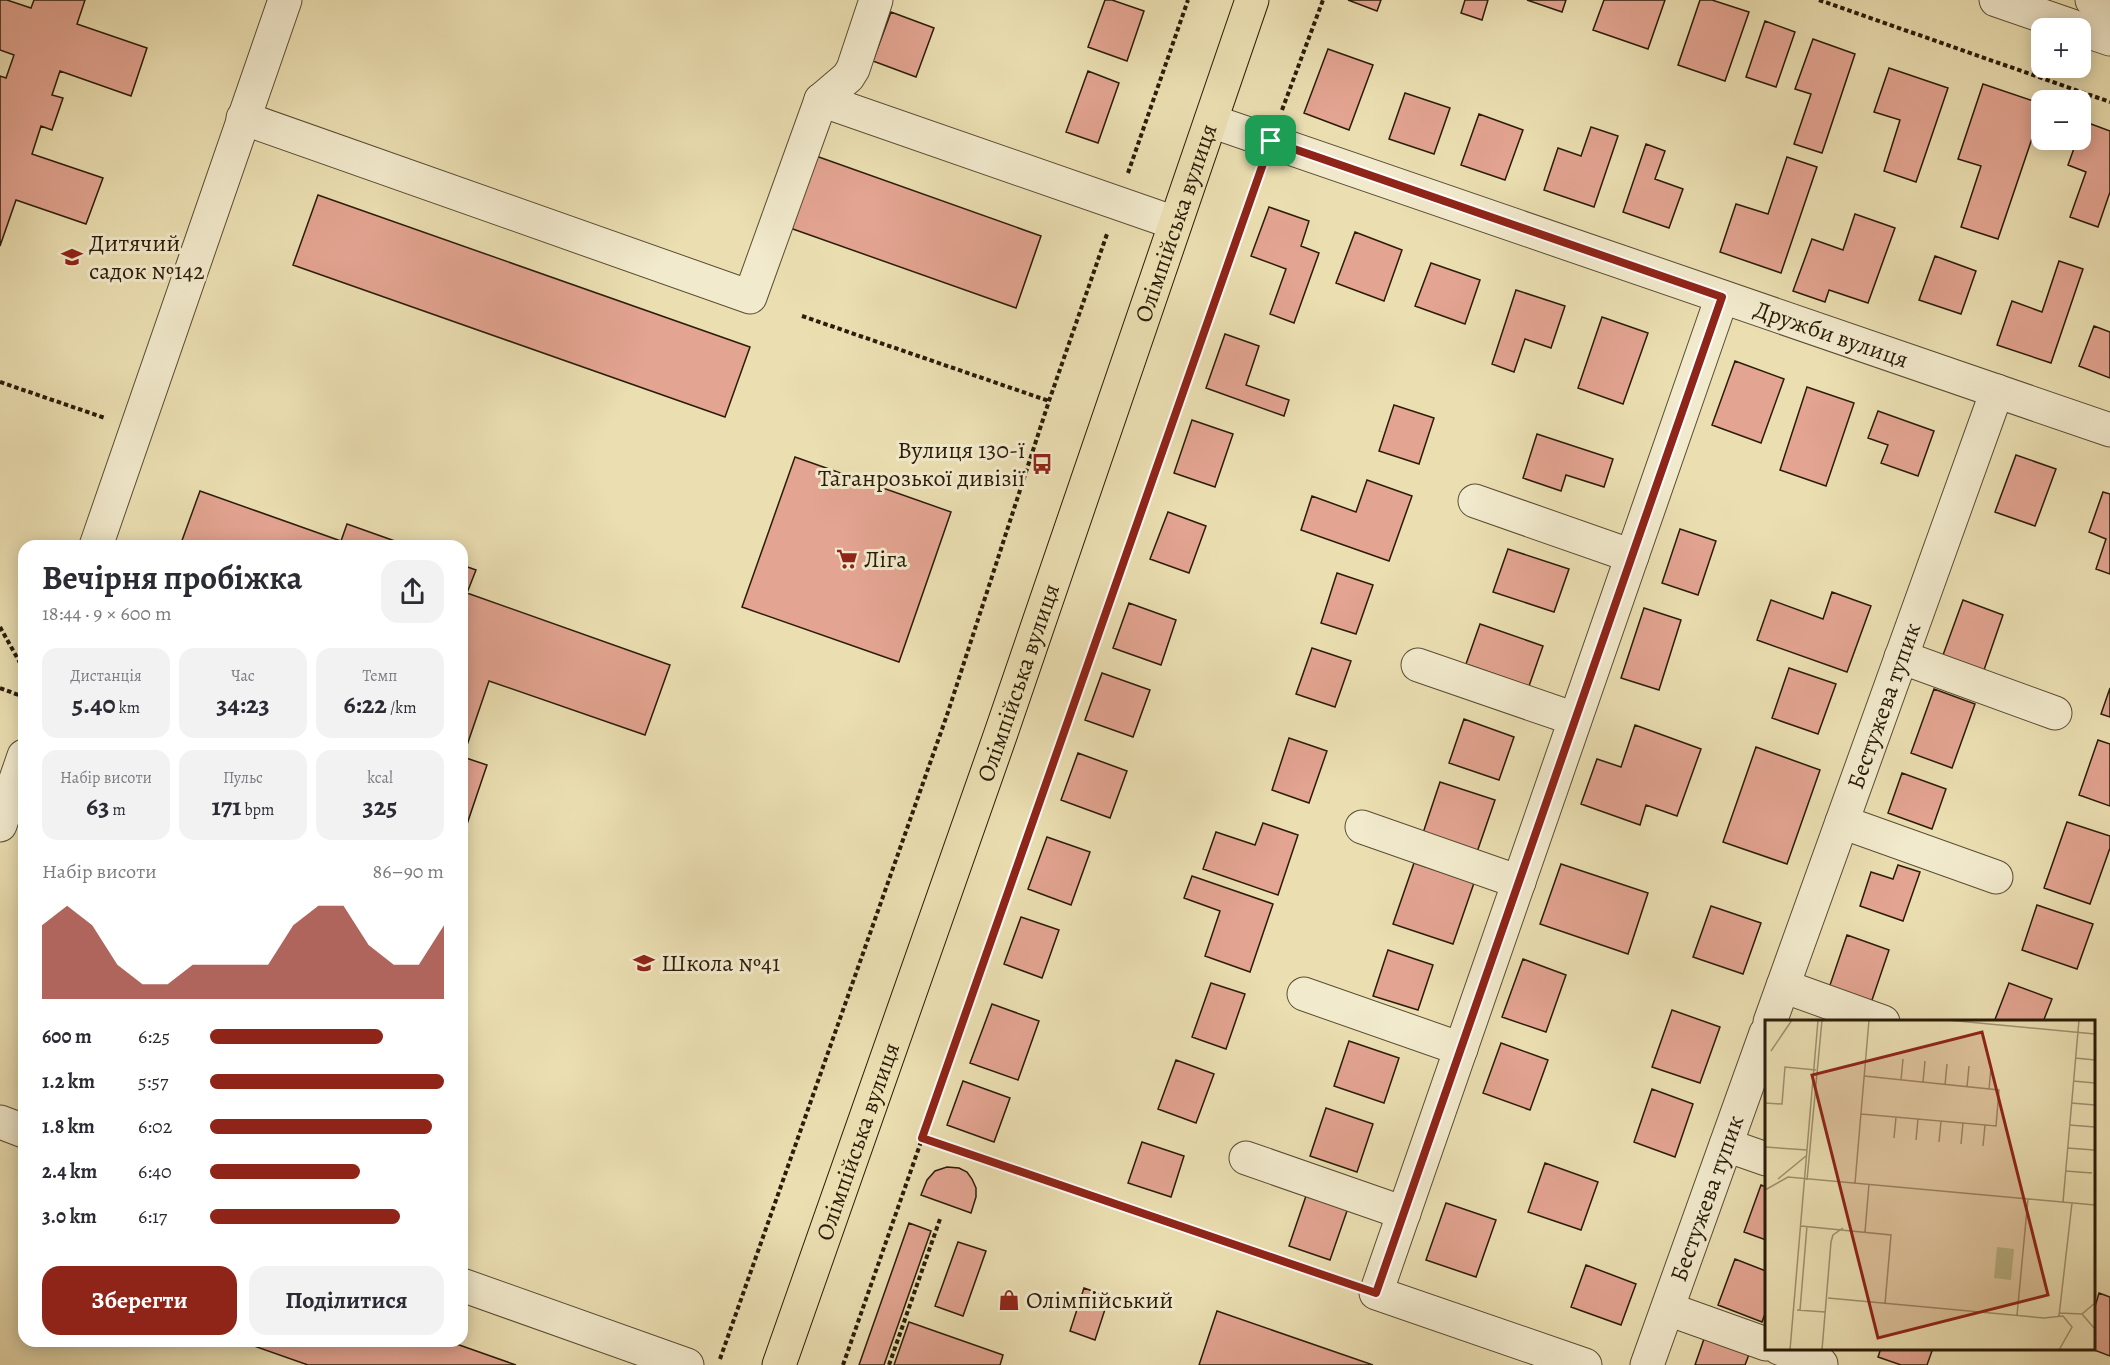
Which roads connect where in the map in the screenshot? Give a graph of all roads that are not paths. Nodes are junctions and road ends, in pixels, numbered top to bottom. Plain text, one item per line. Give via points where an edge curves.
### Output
1 (285, 0) edge
2 (876, 0) edge
3 (1252, 0) edge
4 (1996, 0) edge
5 (2092, 0) edge
6 (2110, 6) edge
7 (2048, 18) edge
8 (2091, 33) edge
9 (2110, 39) edge
10 (821, 100) junction
11 (243, 118) junction
12 (1211, 121) junction
13 (1175, 223) junction
14 (1722, 297) junction
15 (1997, 391) junction
16 (2110, 430) edge
17 (1475, 501) dead end
18 (98, 540) edge
19 (1632, 556) junction
20 (1901, 657) junction
21 (1418, 665) dead end
22 (2055, 713) dead end
23 (1575, 719) junction
24 (18, 773) edge
25 (1842, 822) junction
26 (0, 825) edge
27 (1362, 827) dead end
28 (1996, 877) dead end
29 (1519, 882) junction
30 (1783, 986) junction
31 (1304, 994) dead end
32 (1771, 1020) edge
33 (1877, 1020) edge
34 (1765, 1038) edge
35 (1461, 1049) junction
36 (0, 1122) edge
37 (18, 1129) edge
38 (1726, 1145) junction
39 (1246, 1158) dead end
40 (1765, 1158) edge
41 (1404, 1213) junction
42 (468, 1287) edge
43 (1668, 1309) junction
44 (1765, 1343) edge
45 (1784, 1350) edge
46 (1821, 1364) edge
47 (687, 1365) edge
48 (779, 1365) edge
49 (1585, 1365) edge
50 (1647, 1365) edge

1 - 11 street
2 - 10 street via 853,69
3 - 12 main road, Олімпійська вулиця
4 - 7 street
5 - 6 street
8 - 9 street
10 - 11 street via 750,297
10 - 13 street
11 - 18 street
12 - 13 main road, Олімпійська вулиця
12 - 14 street, Дружби вулиця
13 - 48 main road, Олімпійська вулиця
14 - 15 street, Дружби вулиця
14 - 19 street
15 - 16 street, Дружби вулиця
15 - 20 street, Бестужева тупик
17 - 19 street
19 - 23 street
20 - 22 street
20 - 25 street, Бестужева тупик
21 - 23 street
23 - 29 street
24 - 26 street
25 - 28 street
25 - 30 street, Бестужева тупик
27 - 29 street
29 - 35 street
30 - 32 street, Бестужева тупик
30 - 33 street
31 - 35 street
34 - 38 street, Бестужева тупик
35 - 41 street
36 - 37 street
38 - 40 street
38 - 43 street, Бестужева тупик
39 - 41 street
41 - 49 street via 1376,1293
42 - 47 street
43 - 44 street
43 - 50 street, Бестужева тупик
45 - 46 street

